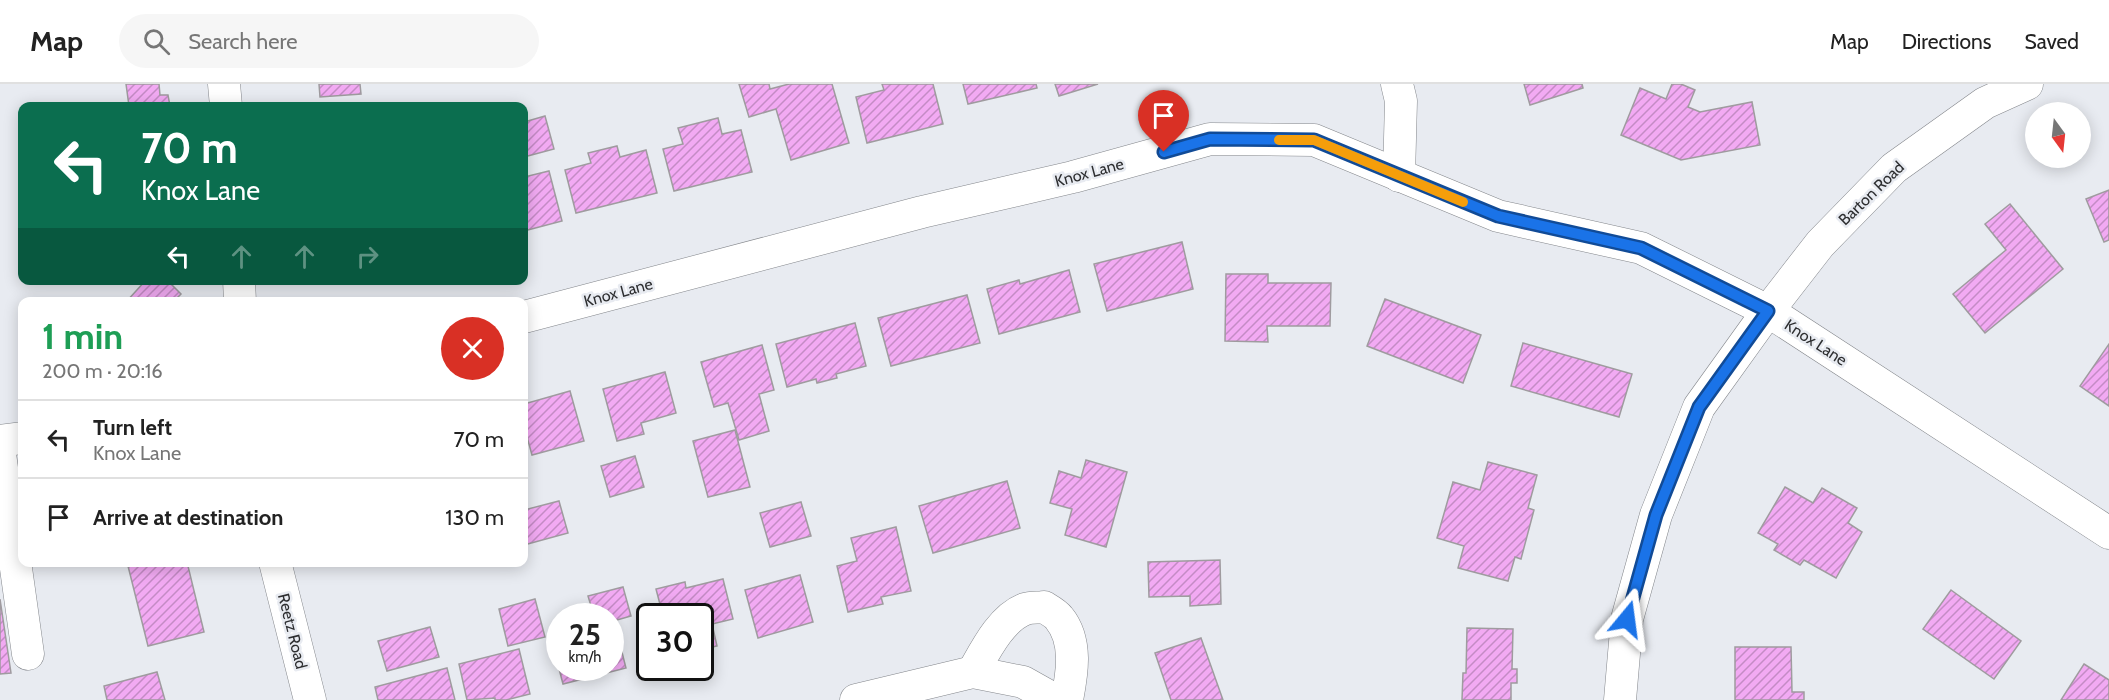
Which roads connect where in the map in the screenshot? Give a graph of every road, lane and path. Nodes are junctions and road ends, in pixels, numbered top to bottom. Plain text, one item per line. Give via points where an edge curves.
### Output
1 (225, 84) edge
2 (1397, 84) edge
3 (2027, 84) edge
4 (226, 102) edge
5 (1399, 176) junction
6 (1768, 311) junction
7 (528, 316) edge
8 (18, 439) edge
9 (0, 441) edge
10 (0, 454) edge
11 (2109, 533) edge
12 (276, 567) edge
13 (28, 654) dead end
14 (973, 672) junction
15 (310, 700) edge
16 (856, 700) edge
17 (1055, 700) edge
18 (1068, 700) edge
19 (1620, 700) edge

1 - 4 street
2 - 5 street via 1401,101
3 - 6 street, Barton Road via 1985,104 1894,168 1820,244
5 - 6 street, Knox Lane via 1498,216 1641,248
5 - 7 street, Knox Lane via 1314,140 1210,139
6 - 11 street, Knox Lane
6 - 19 street, Barton Road via 1699,407 1656,515 1627,619
8 - 9 street
10 - 13 street
12 - 15 street, Reetz Road
14 - 16 street
14 - 17 street via 1023,681
14 - 18 street via 992,638 1010,620 1025,609 1044,607 1059,618 1071,641

